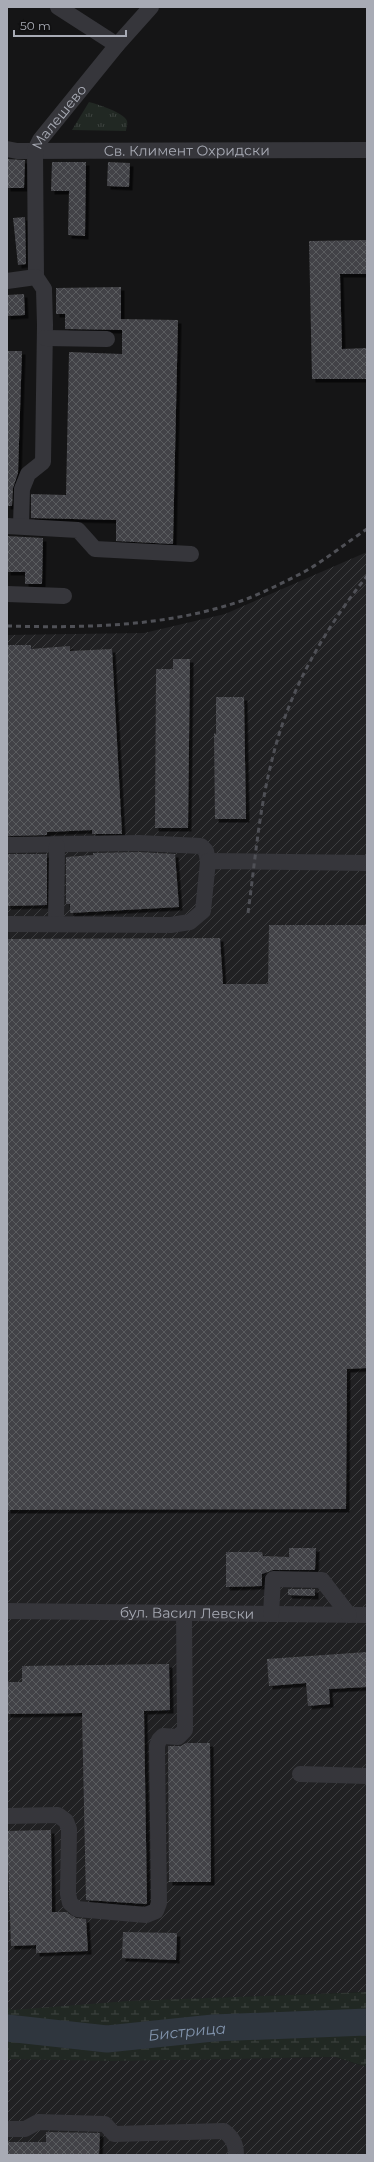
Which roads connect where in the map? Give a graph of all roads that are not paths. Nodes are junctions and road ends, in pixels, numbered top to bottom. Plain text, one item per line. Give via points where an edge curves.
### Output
1 (58, 7) edge
2 (151, 7) edge
3 (117, 45) junction
4 (7, 149) edge
5 (35, 150) junction
6 (367, 150) edge
7 (36, 277) junction
8 (7, 281) edge
9 (45, 338) junction
10 (107, 339) dead end
11 (14, 526) edge
12 (191, 554) dead end
13 (7, 594) edge
14 (64, 596) dead end
15 (7, 846) edge
16 (57, 846) junction
17 (208, 861) junction
18 (367, 863) edge
19 (56, 923) junction
20 (7, 924) edge
21 (7, 1611) edge
22 (184, 1613) junction
23 (271, 1614) junction
24 (349, 1615) junction
25 (367, 1615) edge
26 (300, 1774) dead end
27 (367, 1776) edge
28 (7, 1816) edge
29 (7, 2129) edge
30 (236, 2155) edge

1 - 3 street
2 - 3 street, Малешево
3 - 5 street, Малешево via 40,140
4 - 5 street, Св. Климент Охридски
5 - 6 street, Св. Климент Охридски
5 - 7 street, Малешево
7 - 8 street
7 - 9 street via 44,289
9 - 10 street
9 - 11 street via 43,462 28,474
11 - 12 street via 78,530 95,549
13 - 14 street
15 - 16 street
16 - 17 street via 139,843 201,846 206,851
16 - 19 street
17 - 18 street
17 - 19 street via 203,912 190,922 171,925
19 - 20 street
21 - 22 street, бул. Васил Левски
22 - 23 street, бул. Васил Левски
22 - 28 street via 186,1730 178,1737 163,1736 157,1746 159,1903 156,1911 146,1915 77,1909 70,1903 68,1894 69,1829 66,1821 58,1815
23 - 24 street, бул. Васил Левски
23 - 24 street via 273,1580 322,1580
24 - 25 street, бул. Васил Левски
26 - 27 street
29 - 30 street via 25,2129 38,2122 105,2124 114,2134 224,2132 232,2138 236,2146

